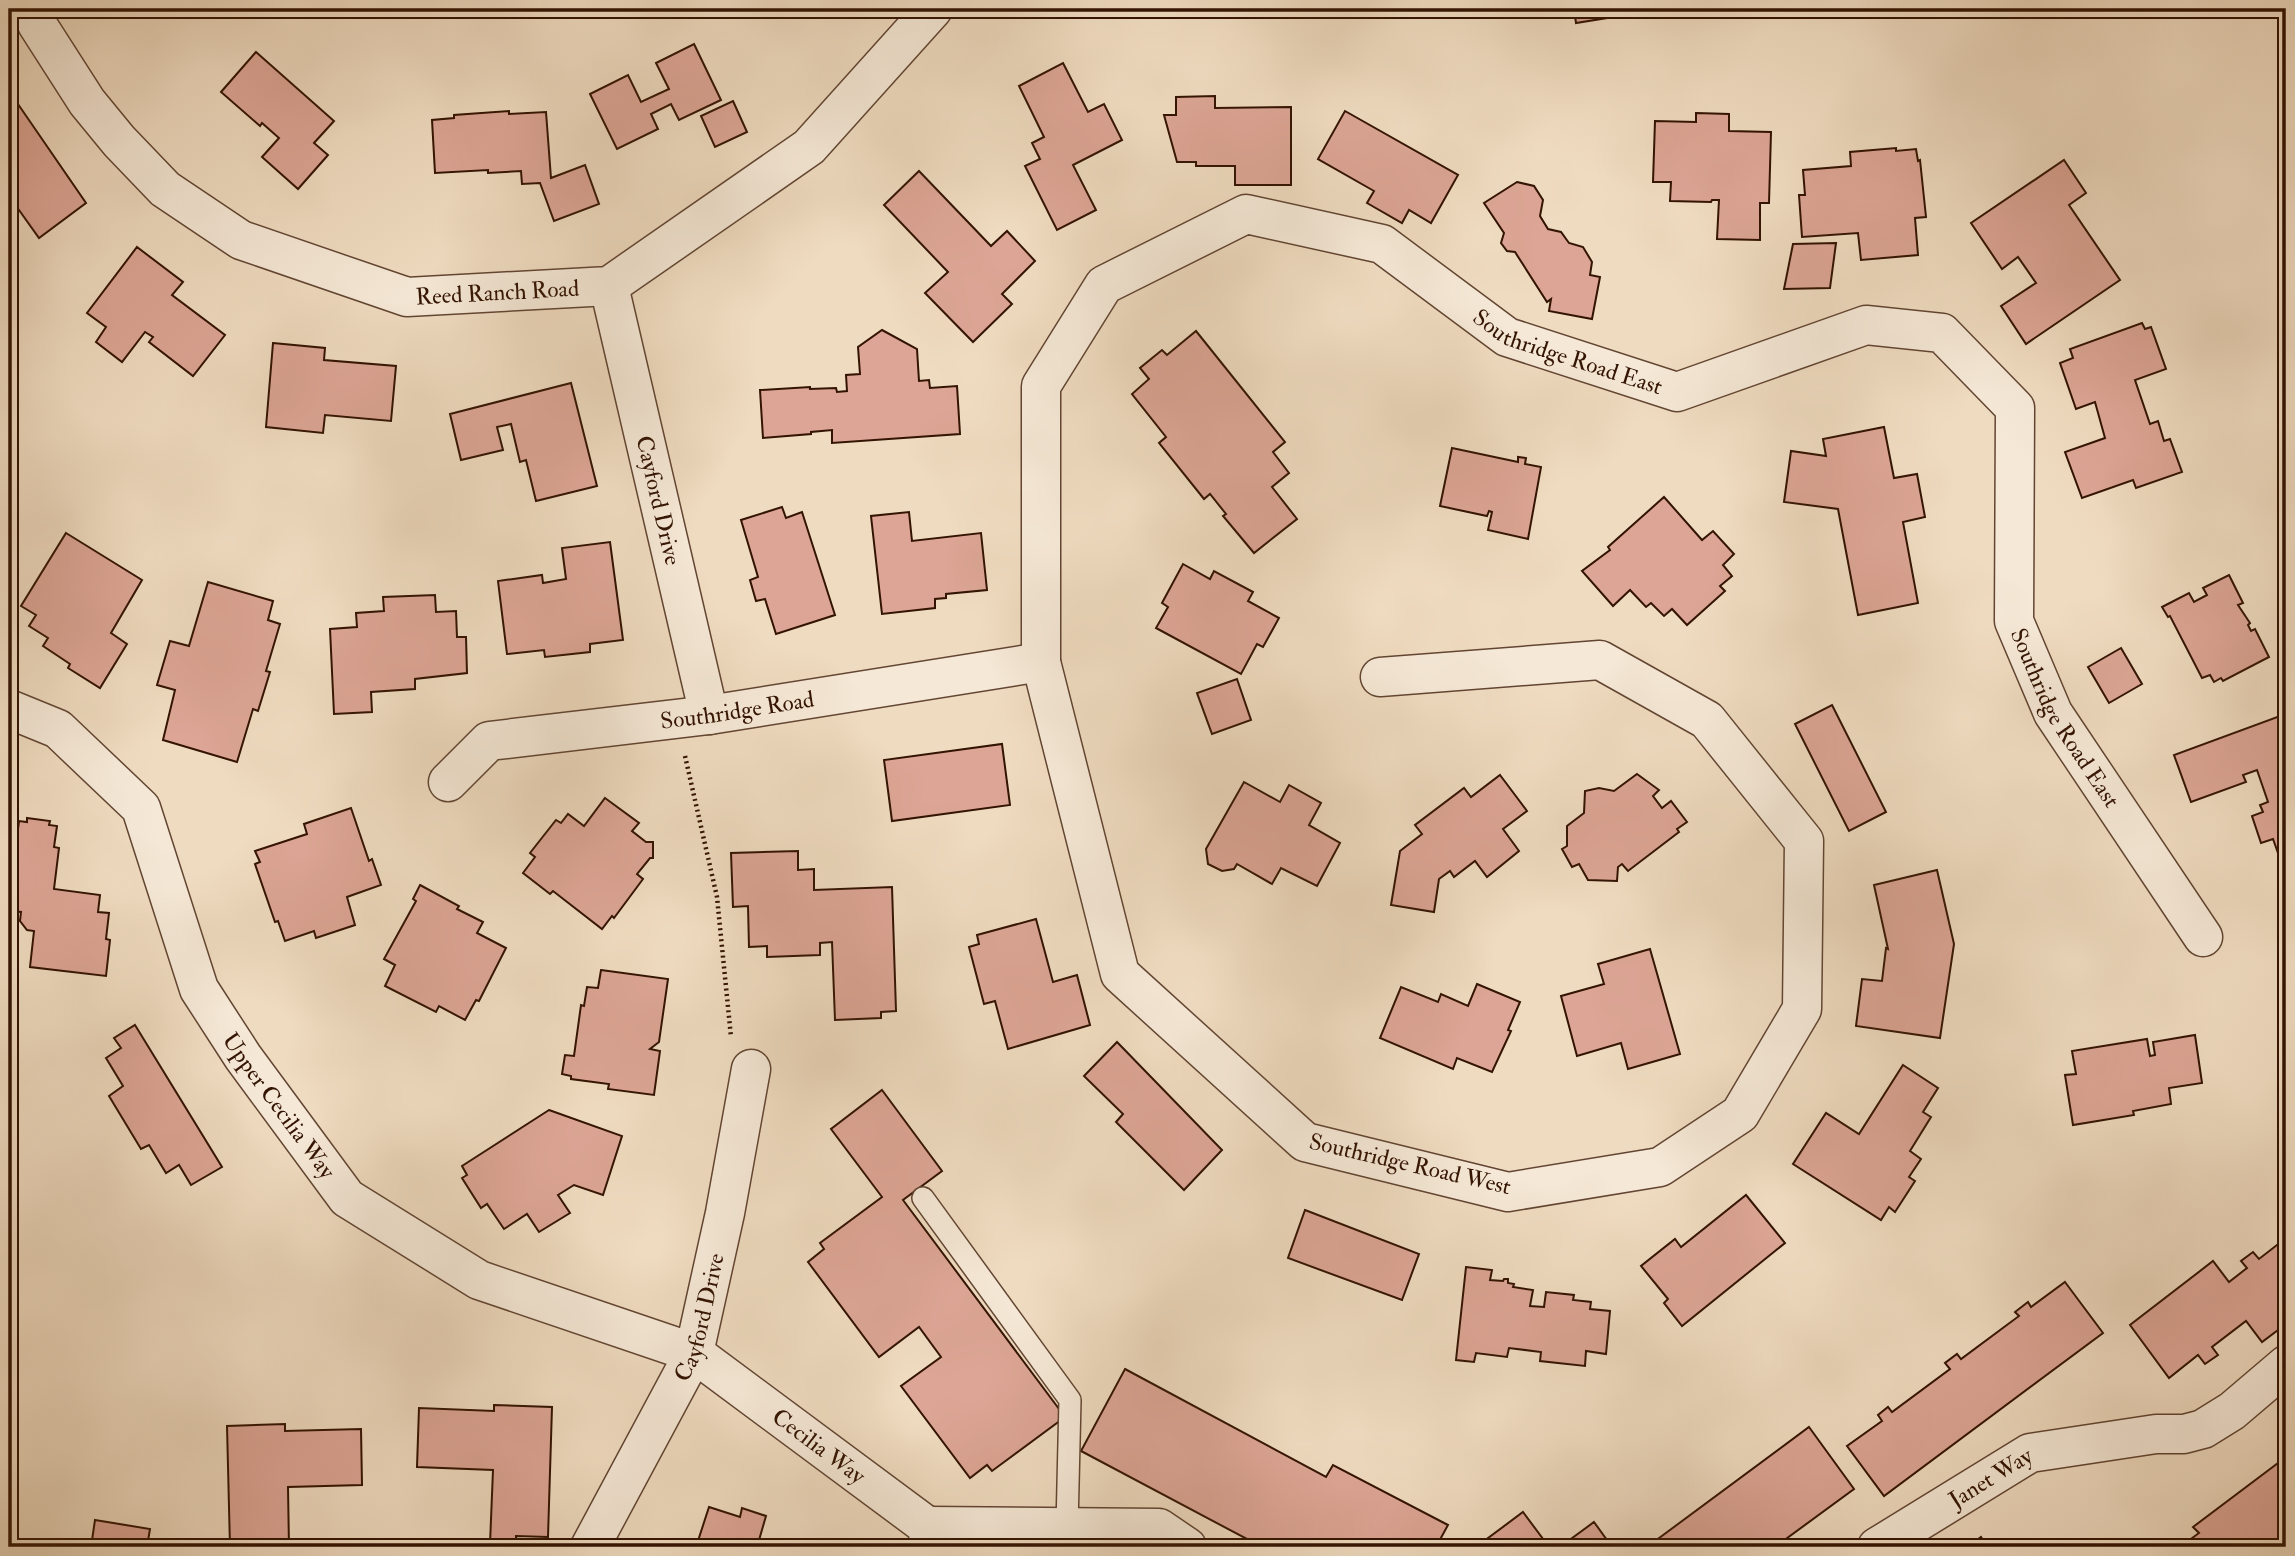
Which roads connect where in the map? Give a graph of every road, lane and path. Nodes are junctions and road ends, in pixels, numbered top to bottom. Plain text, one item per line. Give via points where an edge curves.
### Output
1 (32, 9) edge
2 (933, 9) edge
3 (609, 286) junction
4 (1041, 662) junction
5 (1380, 677) dead end
6 (9, 709) edge
7 (709, 715) junction
8 (448, 782) dead end
9 (2203, 936) dead end
10 (742, 1059) joint
11 (923, 1198) dead end
12 (694, 1353) junction
13 (2286, 1365) edge
14 (1067, 1527) junction
15 (928, 1536) edge
16 (590, 1547) edge
17 (1187, 1547) edge
18 (1877, 1547) edge

1 - 3 street, Reed Ranch Road via 87,102 119,141 165,189 241,240 407,297
2 - 3 street, Reed Ranch Road via 809,148
3 - 7 street, Cayford Drive
4 - 5 street, Southridge Road West via 1120,974 1305,1142 1508,1192 1660,1167 1740,1114 1802,1009 1804,841 1707,720 1600,660
4 - 7 street, Southridge Road
4 - 9 street, Southridge Road East via 1041,386 1104,285 1246,214 1382,244 1507,337 1677,392 1866,325 1942,333 2015,408 2014,621 2053,713
6 - 12 street, Upper Cecilia Way via 58,729 141,808 199,989 347,1198 479,1280
7 - 8 street, Southridge Road via 489,741
7 - 10 path via 683,747 717,898
10 - 12 street, Cayford Drive via 725,1213
11 - 14 lane via 1070,1401
12 - 15 street, Cecilia Way
12 - 16 street, Cayford Drive
13 - 18 street, Janet Way via 2203,1429 2030,1453
14 - 15 street
14 - 17 street via 1159,1528

